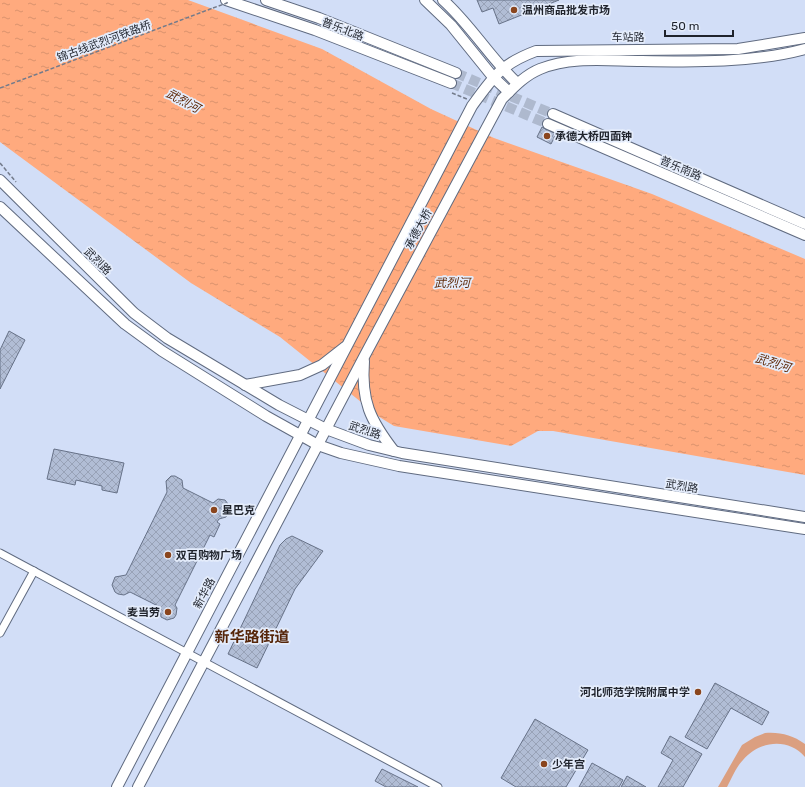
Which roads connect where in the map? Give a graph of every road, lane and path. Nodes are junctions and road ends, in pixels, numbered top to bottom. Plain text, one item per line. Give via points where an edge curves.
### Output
1 (227, 0) edge
2 (268, 0) edge
3 (425, 0) edge
4 (443, 0) edge
5 (240, 4) junction
6 (805, 38) edge
7 (805, 48) edge
8 (502, 69) junction
9 (456, 73) tunnel mouth
10 (493, 77) junction
11 (451, 83) tunnel mouth
12 (517, 84) junction
13 (0, 88) edge
14 (509, 92) junction
15 (472, 106) joint
16 (553, 114) tunnel mouth
17 (548, 124) tunnel mouth
18 (0, 163) edge
19 (0, 180) edge
20 (17, 182) dead end
21 (0, 207) edge
22 (805, 224) edge
23 (805, 236) edge
24 (346, 346) junction
25 (365, 355) junction
26 (245, 385) junction
27 (308, 420) junction
28 (326, 429) junction
29 (300, 435) junction
30 (318, 445) junction
31 (394, 451) junction
32 (805, 517) edge
33 (805, 529) edge
34 (0, 553) edge
35 (34, 571) junction
36 (0, 633) edge
37 (186, 652) junction
38 (204, 662) junction
39 (117, 787) edge
40 (138, 787) edge
41 (438, 787) edge

1 - 5 main road, 普乐北路
1 - 13 path, 锦古线武烈河铁路桥, bridge via 227,3
2 - 5 main road
2 - 9 main road, 普乐北路
3 - 10 main road via 451,25
4 - 8 main road via 472,28
5 - 11 main road, 普乐北路
6 - 8 main road, 车站路 via 738,50 536,51 515,59
7 - 12 main road via 793,52 738,59 670,62 567,60 539,69
8 - 10 main road, 车站路
8 - 12 main road
10 - 14 main road
10 - 15 main road, 车站路
12 - 14 main road
14 - 25 main road, 承德大桥 via 492,115
15 - 24 main road, 承德大桥
16 - 22 main road, 普乐南路
17 - 23 main road, 普乐南路
18 - 20 path
19 - 26 main road, 武烈路 via 134,313 167,338
21 - 29 main road via 125,324 162,351
24 - 26 main road via 322,365 300,375
24 - 27 main road, 新华路
25 - 28 main road
25 - 31 main road via 363,379 368,412
26 - 27 main road, 武烈路
27 - 28 main road, 武烈路
27 - 29 main road, 新华路
28 - 30 main road
28 - 31 main road, 武烈路
29 - 30 main road
29 - 37 main road, 新华路
30 - 33 main road via 399,466
30 - 38 main road
31 - 32 main road, 武烈路
34 - 35 street
35 - 36 street
35 - 37 street
37 - 38 street
37 - 39 main road, 新华路
38 - 40 main road
38 - 41 street

